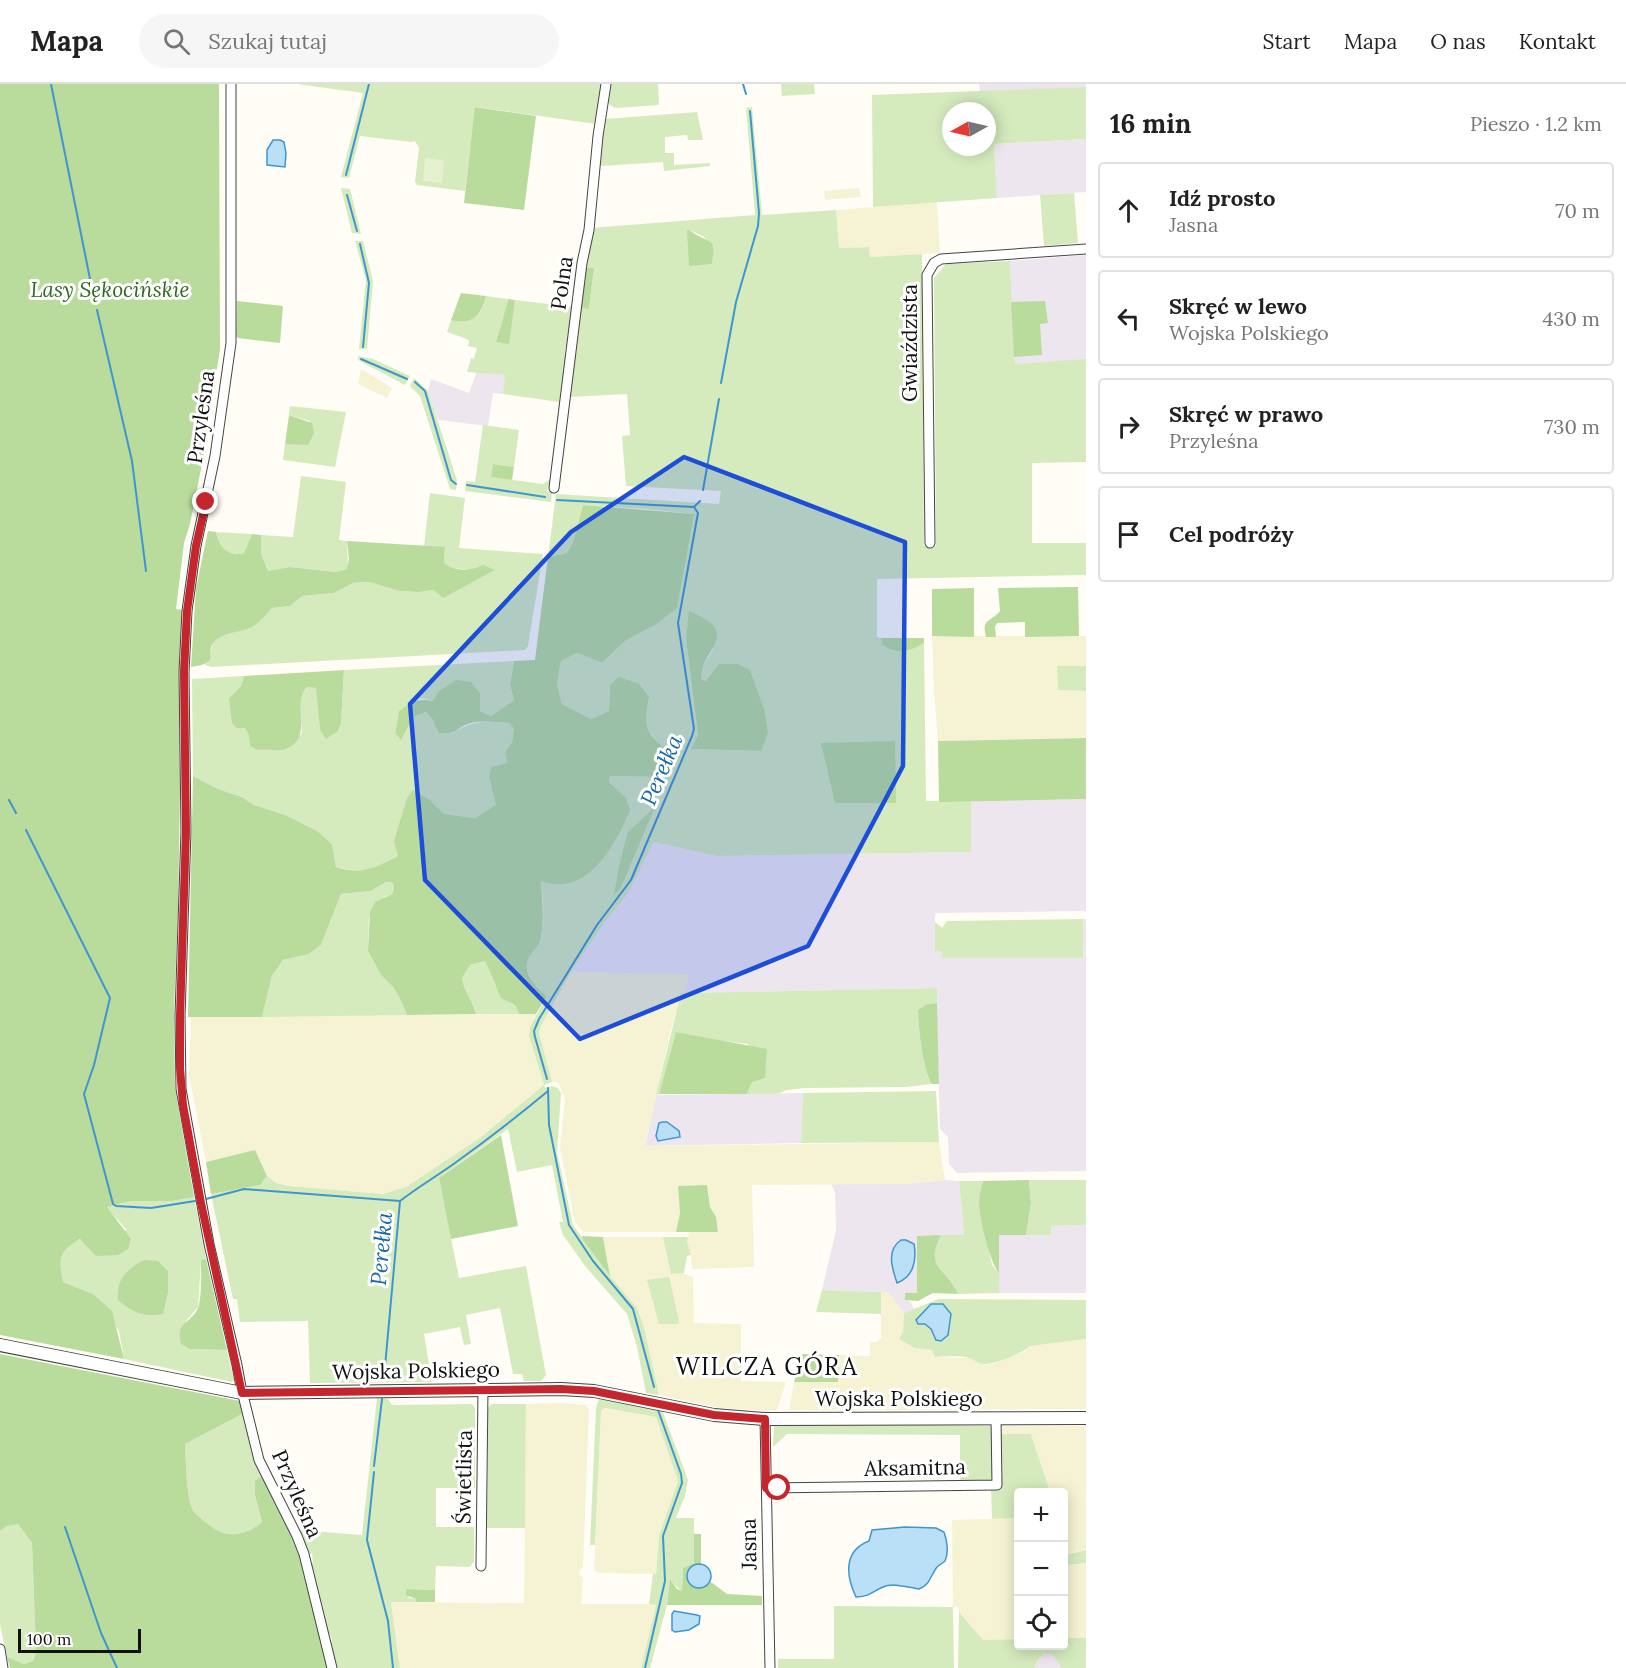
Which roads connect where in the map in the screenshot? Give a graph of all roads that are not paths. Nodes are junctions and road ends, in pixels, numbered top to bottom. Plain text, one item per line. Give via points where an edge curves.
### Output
1 (231, 84) edge
2 (606, 84) edge
3 (1086, 249) edge
4 (554, 488) dead end
5 (930, 543) dead end
6 (0, 1345) edge
7 (483, 1389) junction
8 (242, 1393) junction
9 (996, 1418) junction
10 (1086, 1418) edge
11 (765, 1419) junction
12 (766, 1488) junction
13 (481, 1566) dead end
14 (0, 1649) edge
15 (3, 1668) edge
16 (332, 1668) edge
17 (770, 1668) edge

1 - 8 street, Przyleśna via 231,343 215,456 196,546 184,672 186,831 180,1049 182,1097 195,1170
2 - 4 street, Polna
3 - 5 street, Gwiaździsta via 941,259 929,269
6 - 8 street, Wojska Polskiego
7 - 8 street, Wojska Polskiego
7 - 11 street, Wojska Polskiego via 594,1391 714,1415
7 - 13 street, Świetlista
8 - 16 street, Przyleśna via 262,1467 304,1554
9 - 10 street, Wojska Polskiego
9 - 11 street, Wojska Polskiego
9 - 12 street, Aksamitna via 997,1485
11 - 12 street, Jasna
12 - 17 street, Jasna
14 - 15 street

